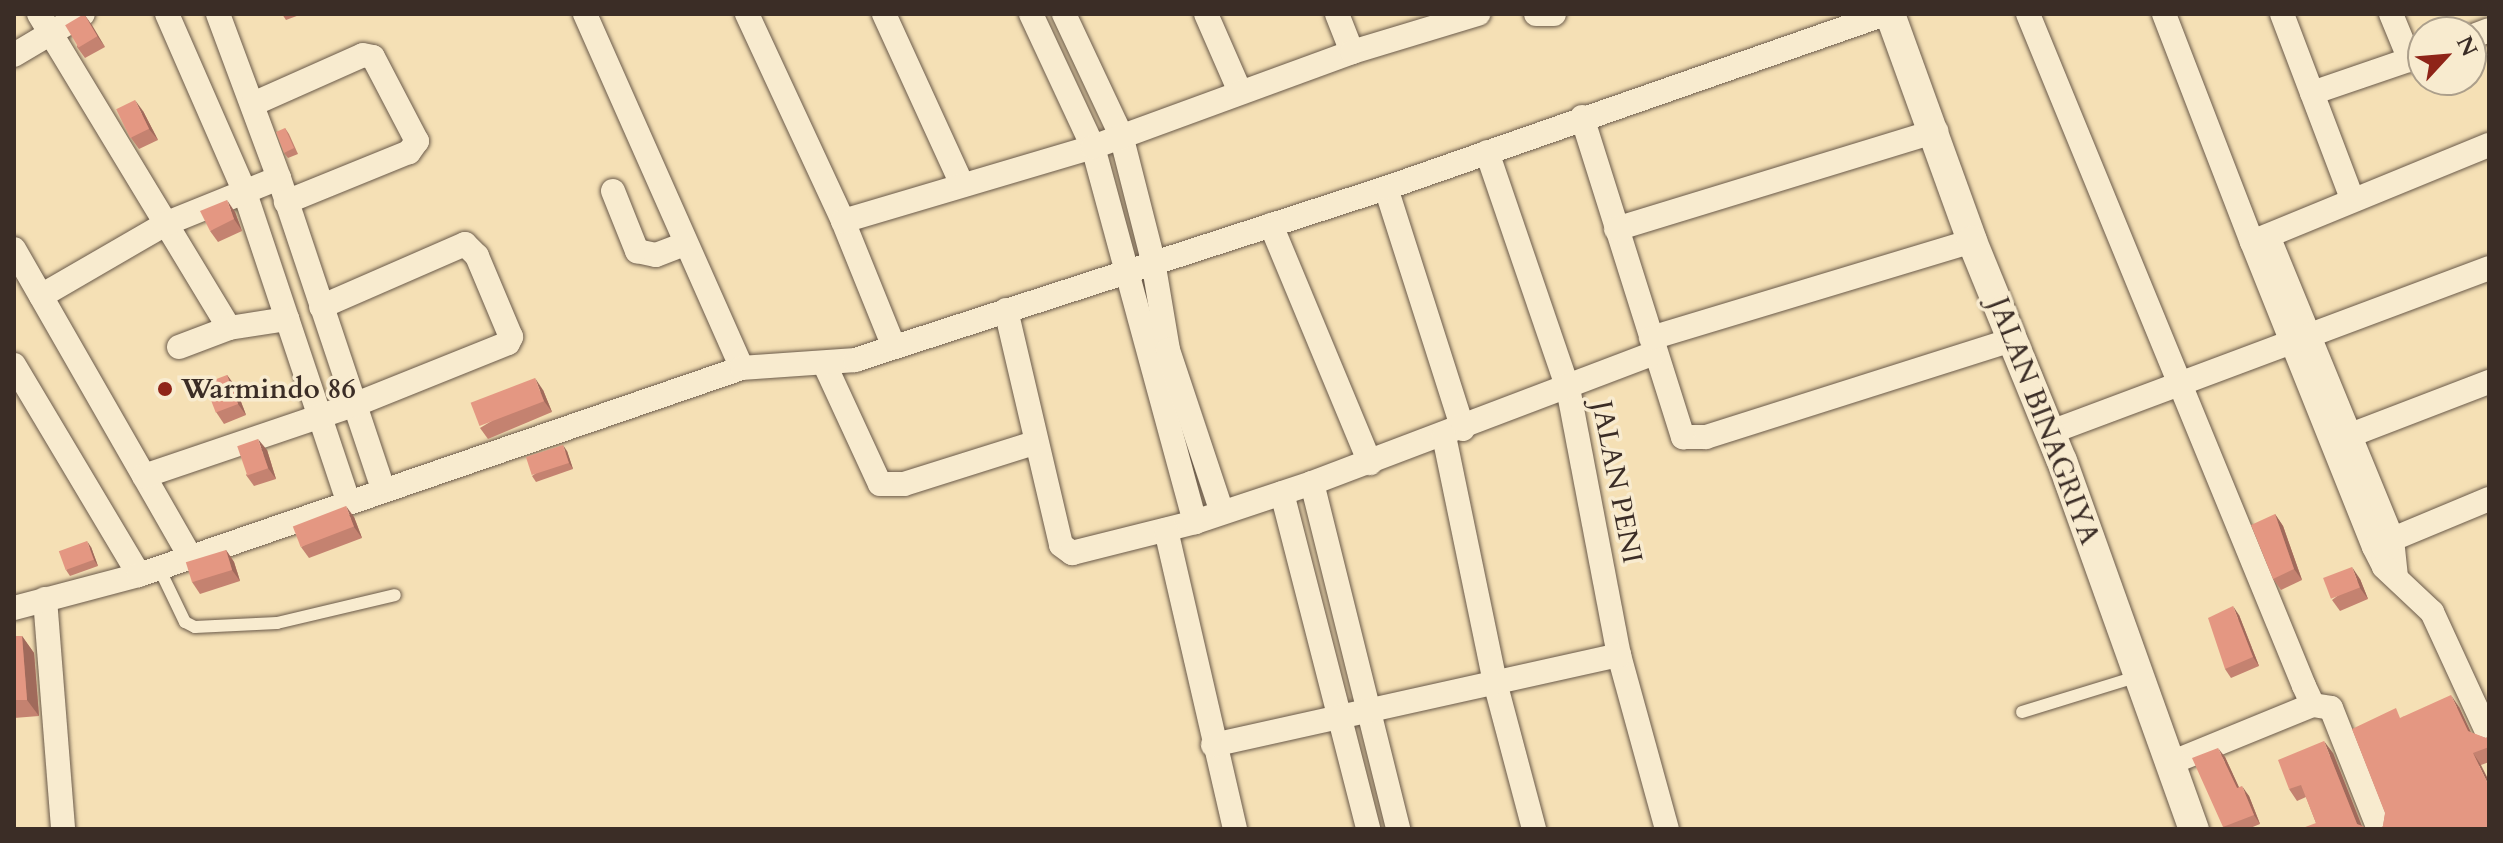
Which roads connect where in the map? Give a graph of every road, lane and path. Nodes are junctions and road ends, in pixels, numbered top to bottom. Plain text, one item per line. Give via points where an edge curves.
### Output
1 (83, 14) edge
2 (167, 14) edge
3 (218, 14) edge
4 (585, 14) edge
5 (747, 14) edge
6 (884, 14) edge
7 (1031, 14) edge
8 (1064, 14) edge
9 (1206, 14) edge
10 (1337, 14) edge
11 (1478, 14) edge
12 (1536, 14) edge
13 (1554, 14) edge
14 (1887, 14) edge
15 (2028, 14) edge
16 (2164, 14) edge
17 (2282, 14) edge
18 (2391, 14) edge
19 (44, 23) edge
20 (2407, 41) edge
21 (1352, 52) junction
22 (14, 55) edge
23 (2407, 61) edge
24 (1240, 92) junction
25 (2312, 93) junction
26 (253, 104) junction
27 (1582, 117) junction
28 (1936, 131) junction
29 (1121, 135) junction
30 (2489, 145) edge
31 (1093, 147) junction
32 (1487, 152) junction
33 (961, 182) junction
34 (262, 184) junction
35 (1386, 188) junction
36 (613, 191) dead end
37 (2352, 198) junction
38 (286, 202) junction
39 (843, 221) junction
40 (165, 224) junction
41 (1271, 225) junction
42 (1616, 229) junction
43 (2260, 239) junction
44 (1972, 241) junction
45 (685, 244) junction
46 (14, 249) edge
47 (1142, 265) junction
48 (2489, 268) edge
49 (41, 296) junction
50 (321, 307) junction
51 (1006, 310) junction
52 (287, 319) junction
53 (229, 328) junction
54 (2015, 339) junction
55 (2301, 340) junction
56 (1653, 346) junction
57 (179, 347) dead end
58 (894, 347) junction
59 (1159, 353) junction
60 (824, 363) junction
61 (14, 365) edge
62 (742, 368) junction
63 (2182, 382) junction
64 (2489, 382) edge
65 (1568, 388) junction
66 (354, 405) junction
67 (322, 417) junction
68 (2051, 432) junction
69 (1454, 433) junction
70 (2342, 438) junction
71 (1034, 443) junction
72 (1370, 463) junction
73 (144, 476) junction
74 (1312, 483) junction
75 (383, 489) junction
76 (1282, 493) junction
77 (2489, 499) edge
78 (348, 501) junction
79 (1222, 512) junction
80 (1195, 522) junction
81 (1166, 530) junction
82 (2383, 543) junction
83 (190, 556) junction
84 (149, 571) junction
85 (395, 595) dead end
86 (45, 599) junction
87 (14, 608) edge
88 (1619, 655) junction
89 (2139, 676) junction
90 (1496, 686) junction
91 (2313, 705) junction
92 (2022, 712) dead end
93 (1367, 713) junction
94 (1339, 719) junction
95 (2486, 722) edge
96 (1213, 745) junction
97 (2173, 762) junction
98 (63, 829) edge
99 (1235, 829) edge
100 (1368, 829) edge
101 (1398, 829) edge
102 (1534, 829) edge
103 (1667, 829) edge
104 (2194, 829) edge
105 (2379, 829) edge

1 - 19 street
2 - 34 street
3 - 26 street
4 - 45 street
5 - 39 street
6 - 33 street
7 - 31 street
8 - 29 street
9 - 24 street
10 - 21 street
11 - 21 street
12 - 13 street
14 - 27 street
14 - 28 street, JALAN BINAGRIYA
15 - 63 street
16 - 43 street
17 - 25 street
18 - 20 street
19 - 22 street
19 - 40 street
21 - 24 street
23 - 25 street
24 - 29 street
25 - 37 street
26 - 34 street
26 - 38 street via 363,55 373,57 417,141 409,152
27 - 32 street
27 - 42 street
28 - 42 street
28 - 44 street, JALAN BINAGRIYA
29 - 31 street
29 - 47 street
30 - 37 street
31 - 33 street
31 - 47 street
32 - 35 street
32 - 65 street, JALAN PENI
33 - 39 street
34 - 38 street
34 - 40 street
34 - 52 street
35 - 41 street
35 - 69 street
36 - 45 street via 637,251 656,255
37 - 43 street
38 - 50 street
39 - 58 street
40 - 49 street
40 - 53 street
41 - 47 street
41 - 72 street
42 - 56 street
43 - 55 street
44 - 54 street, JALAN BINAGRIYA
44 - 56 street
45 - 62 street
46 - 49 street
47 - 51 street
47 - 59 street
48 - 55 street
49 - 73 street
50 - 66 street
50 - 66 street via 465,244 477,256 511,337 508,343
51 - 58 street
51 - 71 street
52 - 53 street
52 - 67 street
53 - 57 street
54 - 56 street via 1690,440 1676,425
54 - 68 street, JALAN BINAGRIYA
55 - 63 street
55 - 70 street
56 - 65 street
58 - 60 street
59 - 79 street
59 - 80 street
60 - 62 street
60 - 71 street via 880,484 904,484
61 - 84 street
62 - 75 street
63 - 68 street
63 - 91 street
64 - 70 street
65 - 69 street
65 - 88 street, JALAN PENI
66 - 67 street
66 - 75 street
67 - 73 street
67 - 78 street
68 - 89 street, JALAN BINAGRIYA
69 - 72 street
69 - 90 street
70 - 82 street
71 - 81 street via 1061,545 1072,553
72 - 74 street
73 - 83 street
74 - 76 street
74 - 93 street
75 - 78 street
76 - 79 street
76 - 94 street
77 - 82 street
78 - 83 street
79 - 80 street
80 - 81 street
81 - 96 street
82 - 95 street via 2397,580 2432,612
83 - 84 street
84 - 85 lane via 185,622 195,627 277,623
84 - 86 street
86 - 87 street
86 - 98 street
88 - 90 street
88 - 103 street, JALAN PENI
89 - 92 lane
89 - 97 street, JALAN BINAGRIYA
90 - 93 street
90 - 102 street
91 - 97 street
91 - 105 street via 2331,708
93 - 94 street
93 - 101 street
94 - 96 street
94 - 100 street
96 - 99 street
97 - 104 street, JALAN BINAGRIYA

